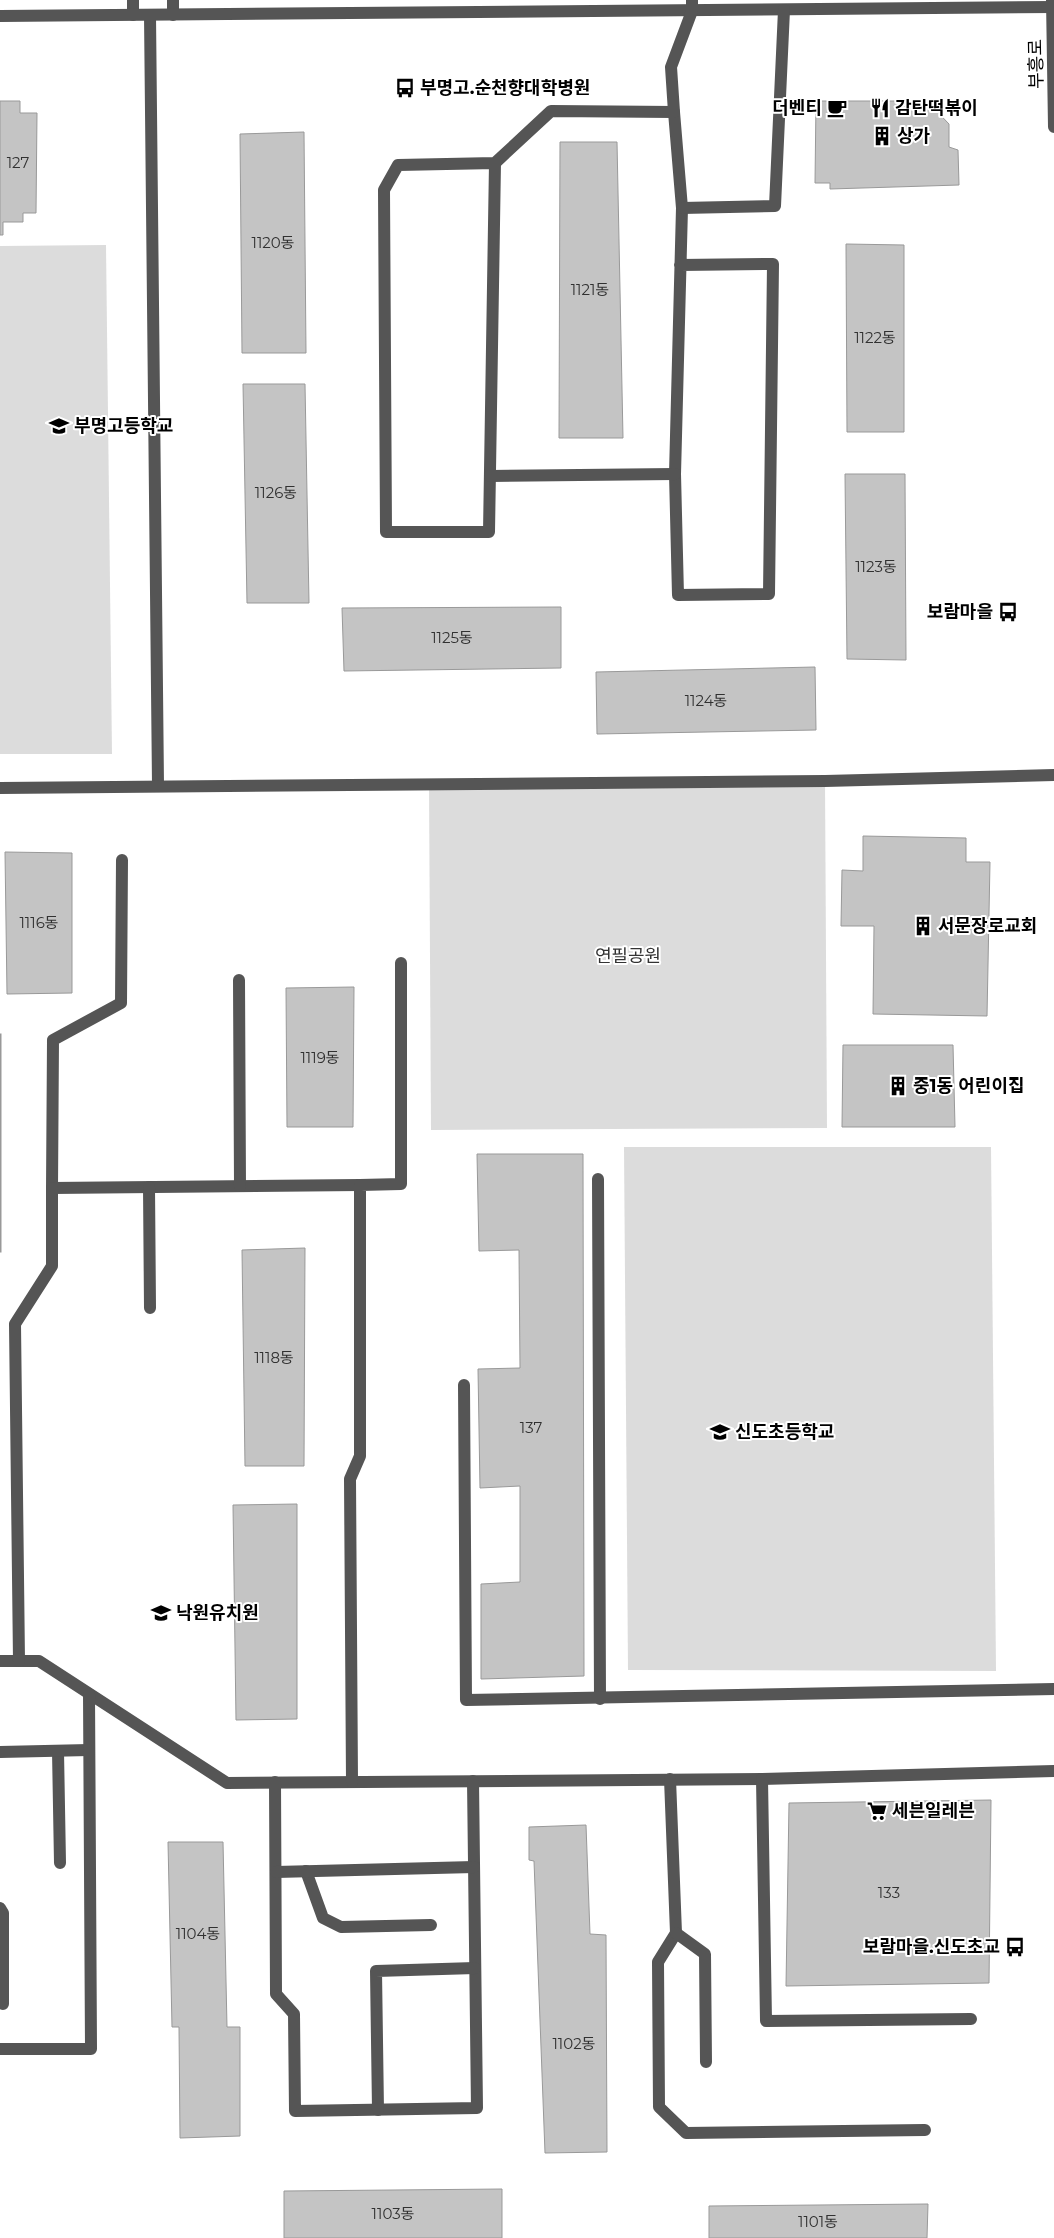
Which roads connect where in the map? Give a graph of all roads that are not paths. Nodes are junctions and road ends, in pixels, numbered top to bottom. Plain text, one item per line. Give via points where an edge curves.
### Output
1 (133, 0) edge
2 (173, 0) edge
3 (539, 0) edge
4 (692, 5) edge
5 (1053, 5) edge
6 (784, 10) junction
7 (547, 12) junction
8 (133, 15) junction
9 (150, 15) junction
10 (173, 15) junction
11 (0, 16) edge
12 (674, 112) junction
13 (1054, 127) edge
14 (495, 163) junction
15 (682, 208) junction
16 (680, 265) junction
17 (675, 474) junction
18 (490, 476) junction
19 (1054, 775) edge
20 (158, 785) junction
21 (0, 788) edge
22 (122, 860) dead end
23 (401, 964) dead end
24 (239, 980) dead end
25 (598, 1179) dead end
26 (360, 1185) junction
27 (240, 1186) junction
28 (150, 1187) junction
29 (52, 1188) junction
30 (150, 1308) dead end
31 (464, 1385) dead end
32 (19, 1661) junction
33 (0, 1662) edge
34 (1054, 1689) edge
35 (89, 1694) junction
36 (600, 1699) junction
37 (89, 1750) junction
38 (58, 1751) junction
39 (0, 1752) edge
40 (1054, 1771) edge
41 (670, 1779) junction
42 (762, 1779) junction
43 (473, 1781) junction
44 (275, 1782) junction
45 (352, 1782) junction
46 (60, 1863) dead end
47 (474, 1867) junction
48 (276, 1872) junction
49 (306, 1872) junction
50 (0, 1908) edge
51 (431, 1925) dead end
52 (676, 1933) junction
53 (475, 1968) junction
54 (3, 2004) dead end
55 (971, 2019) dead end
56 (0, 2050) edge
57 (706, 2062) dead end
58 (378, 2110) junction
59 (925, 2130) dead end

1 - 8 street
2 - 10 street
3 - 7 street
4 - 6 street
4 - 7 street
4 - 12 street via 672,67
5 - 6 street
5 - 13 street, 부흥로
6 - 15 street via 775,206
7 - 10 street
8 - 9 street
8 - 11 street
9 - 10 street
9 - 20 street
12 - 14 street via 550,111
12 - 15 street
14 - 18 street
14 - 18 street via 398,165 384,190 386,532 489,532
15 - 16 street
16 - 17 street
16 - 17 street via 773,264 769,594 678,595
17 - 18 street
19 - 20 street via 825,782
20 - 21 street
22 - 29 street via 121,1003 53,1040
23 - 26 street via 401,1184
24 - 27 street
25 - 36 street
26 - 27 street
26 - 45 street via 360,1456 350,1479
27 - 28 street
28 - 29 street
28 - 30 street
29 - 32 street via 52,1266 14,1324
31 - 36 street via 466,1700
32 - 33 street
32 - 35 street via 39,1661
34 - 36 street
35 - 37 street
35 - 44 street via 227,1783
37 - 38 street
37 - 56 street via 91,2049
38 - 39 street
38 - 46 street
40 - 42 street
41 - 42 street
41 - 43 street
41 - 52 street
42 - 55 street via 766,2021
43 - 45 street
43 - 47 street
44 - 45 street
44 - 48 street
47 - 49 street
47 - 53 street
48 - 49 street
48 - 58 street via 276,1994 294,2014 295,2112
49 - 51 street via 323,1918 341,1927
50 - 54 street via 3,1913
52 - 57 street via 705,1954
52 - 59 street via 658,1962 659,2107 686,2133
53 - 58 street via 376,1971
53 - 58 street via 477,2108

